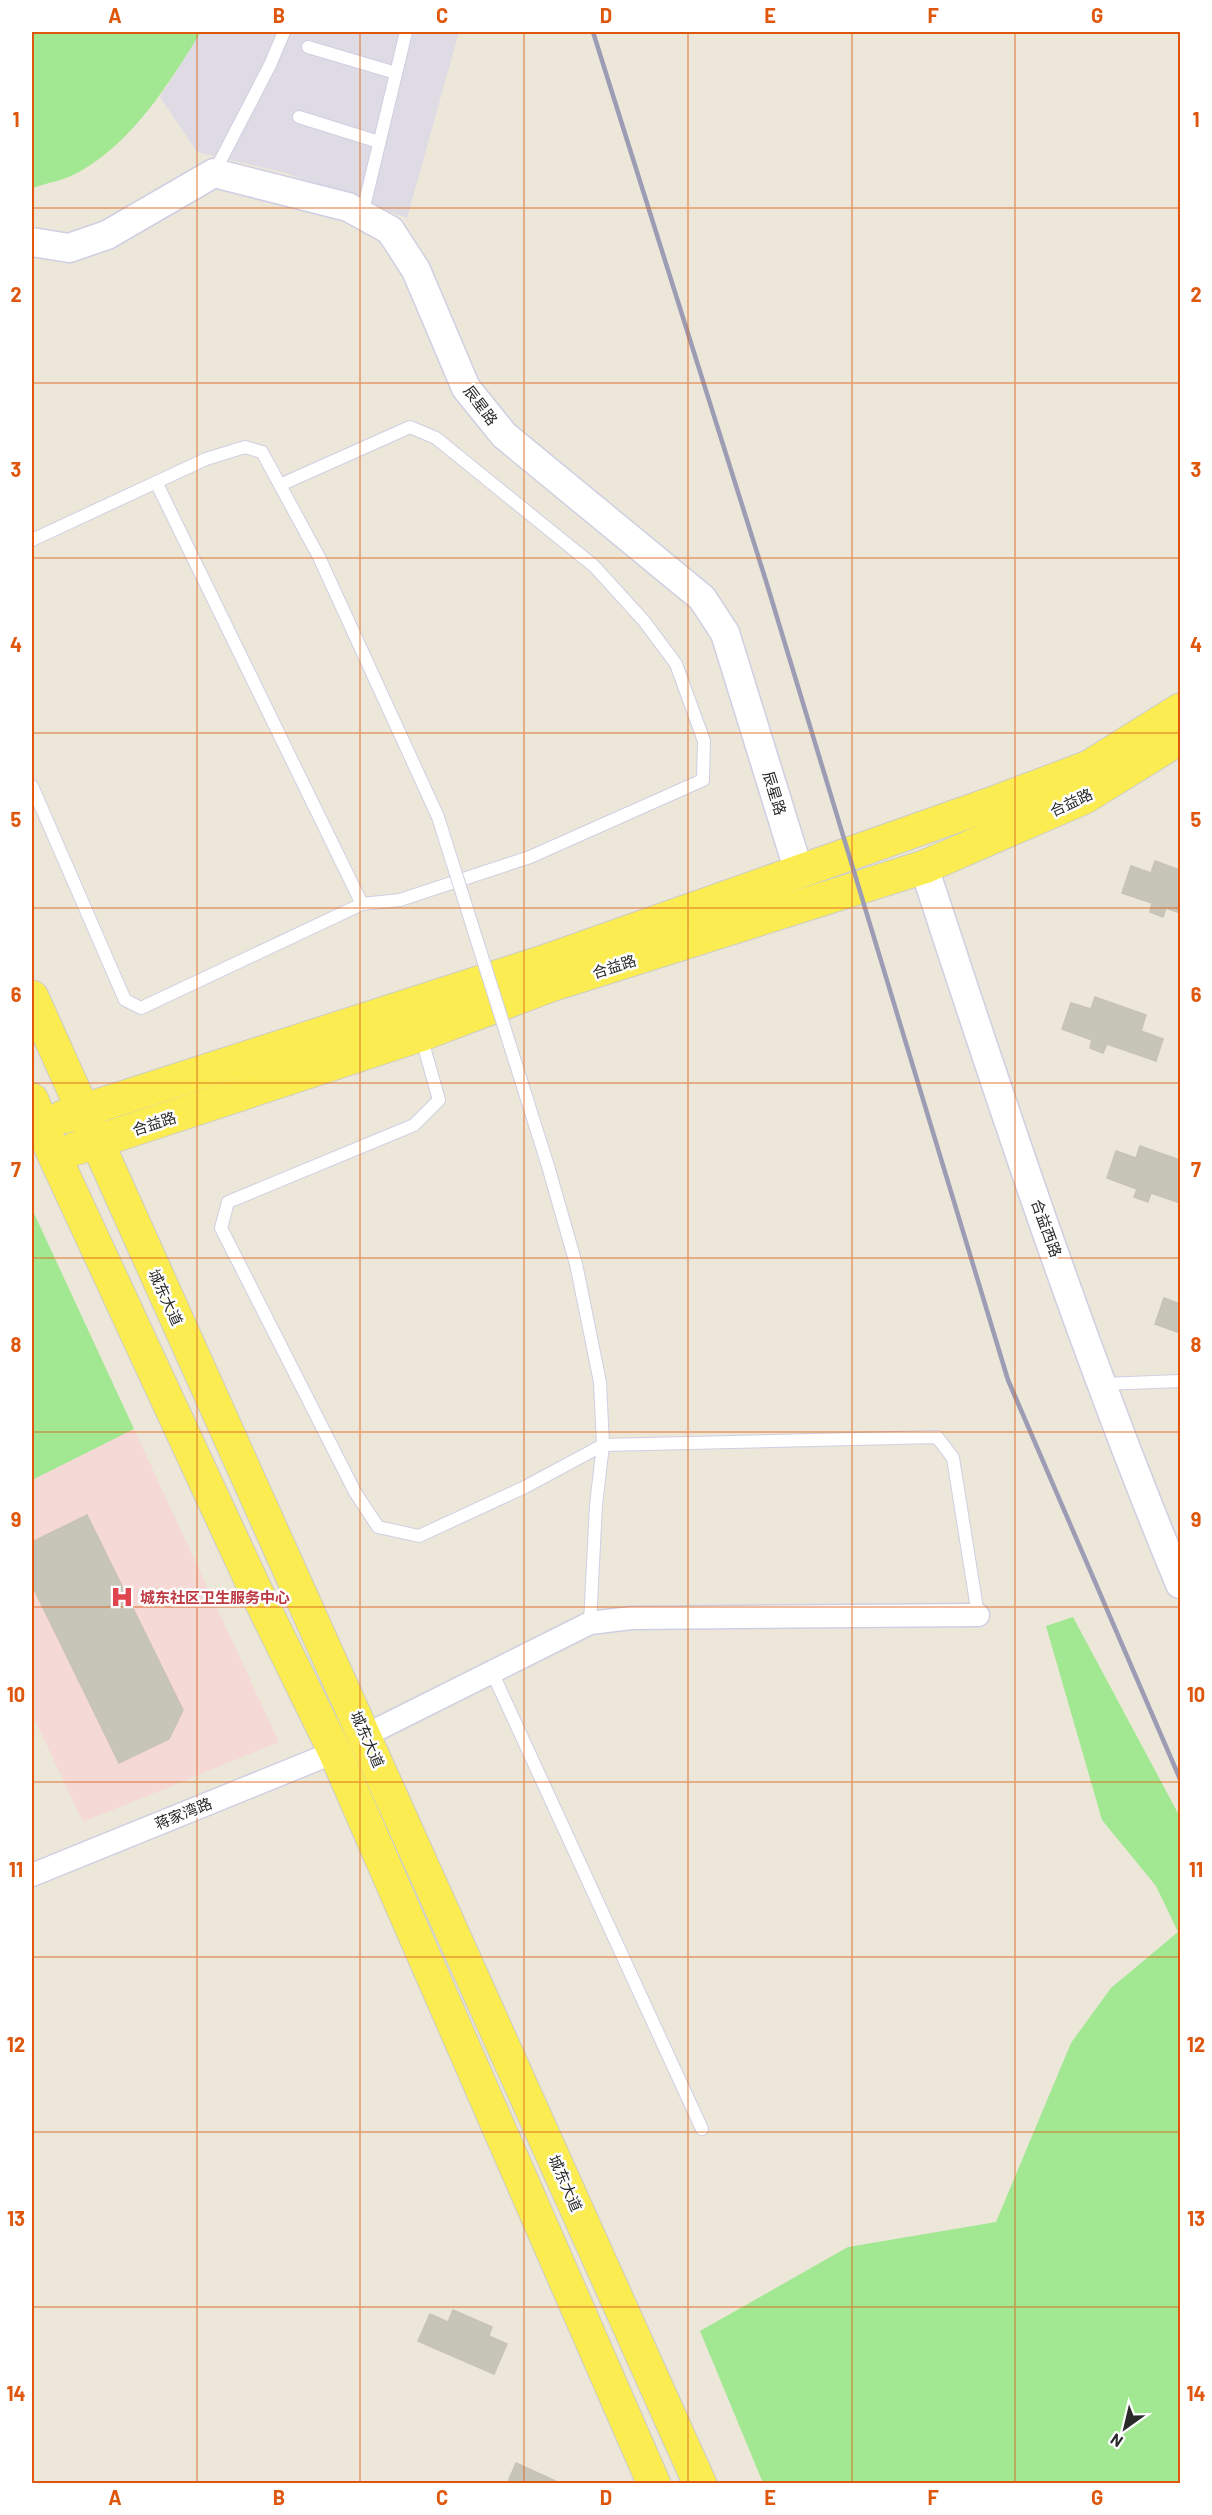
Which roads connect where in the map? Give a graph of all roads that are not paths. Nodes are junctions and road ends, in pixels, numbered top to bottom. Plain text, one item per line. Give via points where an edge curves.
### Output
1 (284, 32) edge
2 (406, 32) edge
3 (308, 47) dead end
4 (396, 73) junction
5 (300, 117) dead end
6 (380, 142) junction
7 (214, 173) junction
8 (362, 215) junction
9 (32, 242) edge
10 (156, 482) junction
11 (280, 485) junction
12 (32, 540) edge
13 (1180, 710) edge
14 (1180, 738) edge
15 (32, 786) edge
16 (924, 867) junction
17 (799, 872) junction
18 (362, 904) junction
19 (32, 997) edge
20 (420, 1035) junction
21 (82, 1112) junction
22 (35, 1116) edge
23 (95, 1143) junction
24 (43, 1156) edge
25 (1180, 1381) edge
26 (1103, 1384) junction
27 (603, 1445) junction
28 (1180, 1584) edge
29 (978, 1615) joint
30 (590, 1623) junction
31 (492, 1672) junction
32 (366, 1735) junction
33 (335, 1752) junction
34 (32, 1875) edge
35 (702, 2129) dead end
36 (654, 2484) edge
37 (700, 2484) edge

1 - 7 lane
2 - 4 lane
3 - 4 lane
4 - 6 lane
5 - 6 lane
6 - 8 lane
7 - 8 street, 辰星路 via 348,207
7 - 9 street via 107,235 69,248
8 - 17 street, 辰星路 via 390,230 416,270 466,388 504,435 702,598 726,633
10 - 11 lane via 206,459 245,447 262,452
10 - 12 lane
10 - 18 lane
11 - 18 lane via 410,427 436,438 594,566 644,621 676,664 704,741 703,780 530,857 400,900
11 - 27 lane, bridge via 319,557 438,817 576,1264 600,1382
13 - 17 main road, 合益路 via 1089,767
14 - 16 main road, 合益路 via 1085,797
15 - 18 lane via 125,1000 141,1008
16 - 20 main road, 合益路 via 551,986
16 - 26 street, 合益西路 via 995,1082
17 - 21 main road, 合益路 via 543,962
19 - 21 main road, 城东大道
20 - 23 main road, 合益路
20 - 27 lane via 439,1100 414,1125 228,1202 221,1228 355,1492 378,1527 419,1536 525,1487
21 - 22 main road, 合益路
21 - 23 main road, 城东大道
22 - 24 main road
23 - 24 main road, 合益路
23 - 32 main road, 城东大道
24 - 33 main road
25 - 26 lane
26 - 28 street, 合益西路
27 - 29 lane via 937,1437 953,1458
27 - 30 lane
29 - 30 street via 631,1618
30 - 31 street
31 - 32 street
31 - 35 lane
32 - 37 main road, 城东大道
33 - 34 street, 蒋家湾路
33 - 36 main road

